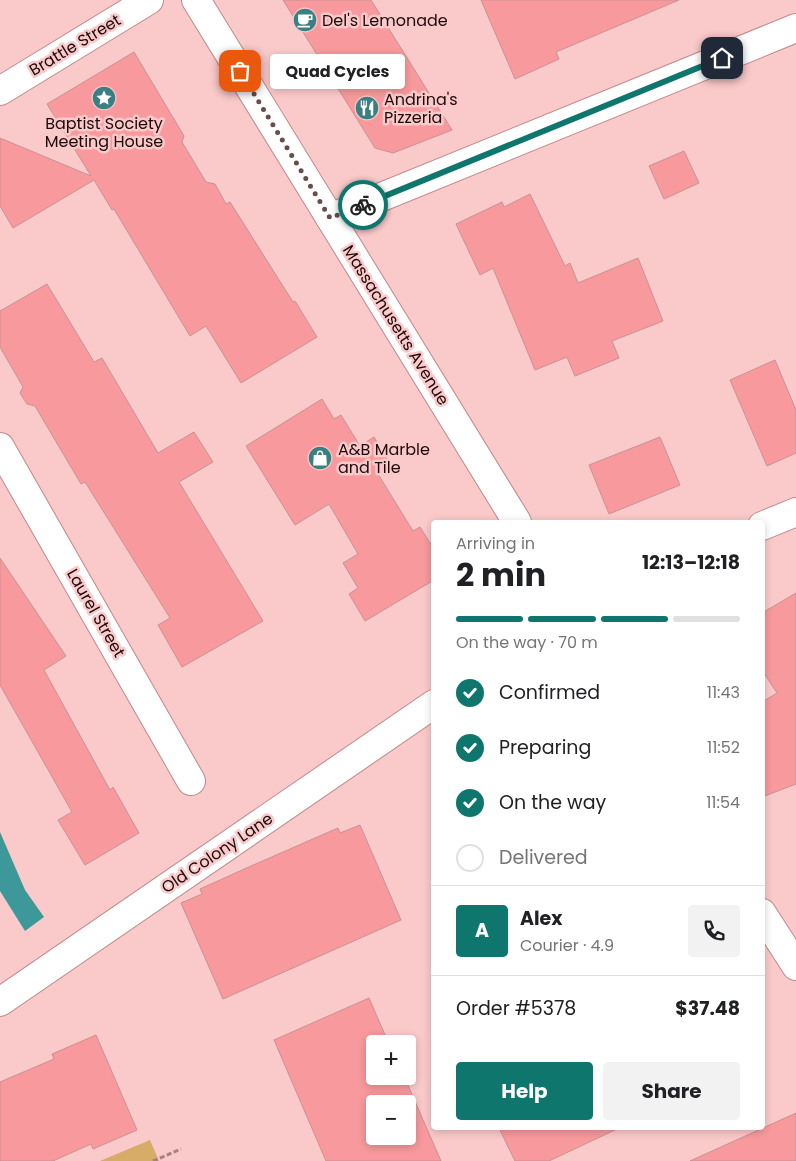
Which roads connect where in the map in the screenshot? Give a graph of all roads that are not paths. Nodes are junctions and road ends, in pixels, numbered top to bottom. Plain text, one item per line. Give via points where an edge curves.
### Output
1 (149, 0) edge
2 (196, 0) edge
3 (796, 28) edge
4 (0, 91) edge
5 (330, 218) junction
6 (0, 446) edge
7 (796, 512) edge
8 (516, 520) edge
9 (765, 525) edge
10 (431, 706) edge
11 (191, 781) dead end
12 (765, 917) edge
13 (796, 966) edge
14 (0, 1002) edge

1 - 4 street, Brattle Street
2 - 5 street, Massachusetts Avenue
3 - 5 street
5 - 8 street, Massachusetts Avenue
6 - 11 street, Laurel Street
7 - 9 street
10 - 14 street, Old Colony Lane
12 - 13 street

